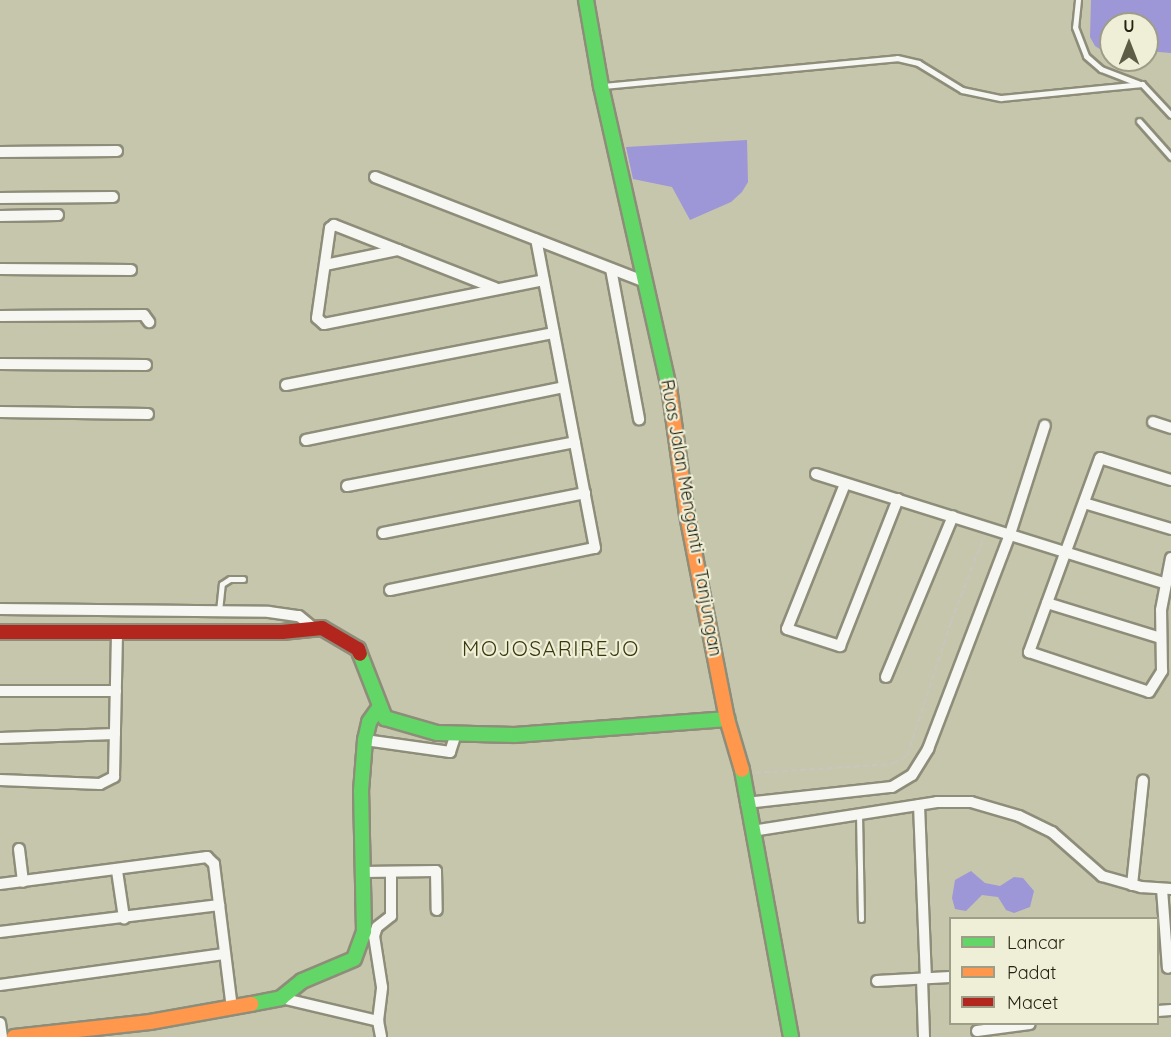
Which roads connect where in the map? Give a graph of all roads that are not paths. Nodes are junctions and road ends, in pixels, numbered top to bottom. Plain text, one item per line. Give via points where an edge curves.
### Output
1 (586, 0) edge
2 (1078, 0) edge
3 (1142, 84) junction
4 (601, 86) junction
5 (1171, 115) edge
6 (1139, 121) dead end
7 (117, 151) dead end
8 (0, 152) edge
9 (1171, 157) edge
10 (375, 177) dead end
11 (113, 197) dead end
12 (0, 198) edge
13 (58, 215) dead end
14 (0, 216) edge
15 (536, 240) junction
16 (398, 250) junction
17 (326, 265) junction
18 (0, 268) edge
19 (611, 269) junction
20 (131, 270) dead end
21 (544, 280) junction
22 (646, 282) junction
23 (495, 288) junction
24 (0, 316) edge
25 (149, 322) dead end
26 (554, 333) junction
27 (0, 364) edge
28 (146, 364) dead end
29 (286, 385) dead end
30 (564, 387) junction
31 (0, 412) edge
32 (148, 414) dead end
33 (639, 419) dead end
34 (1153, 422) dead end
35 (1045, 425) dead end
36 (1171, 428) edge
37 (306, 440) dead end
38 (575, 442) junction
39 (816, 474) dead end
40 (1171, 480) edge
41 (845, 484) junction
42 (347, 486) dead end
43 (585, 493) junction
44 (898, 499) junction
45 (1084, 503) junction
46 (953, 516) junction
47 (1171, 529) edge
48 (383, 533) dead end
49 (1010, 534) junction
50 (1066, 552) junction
51 (1171, 558) edge
52 (243, 579) dead end
53 (1164, 583) junction
54 (390, 590) dead end
55 (1047, 603) junction
56 (0, 609) edge
57 (103, 610) junction
58 (219, 611) junction
59 (312, 627) junction
60 (0, 632) edge
61 (110, 632) junction
62 (1161, 638) junction
63 (886, 676) dead end
64 (0, 691) edge
65 (116, 691) junction
66 (378, 709) junction
67 (727, 719) junction
68 (456, 733) junction
69 (115, 734) junction
70 (0, 738) edge
71 (365, 740) junction
72 (0, 780) edge
73 (1143, 781) dead end
74 (746, 803) junction
75 (919, 805) junction
76 (859, 814) junction
77 (752, 831) junction
78 (20, 849) dead end
79 (117, 871) junction
80 (363, 872) junction
81 (391, 872) junction
82 (24, 882) junction
83 (0, 884) edge
84 (1132, 885) junction
85 (1167, 889) edge
86 (219, 905) junction
87 (436, 910) dead end
88 (124, 918) junction
89 (861, 919) dead end
90 (0, 932) edge
91 (359, 952) junction
92 (224, 954) junction
93 (377, 956) junction
94 (1166, 968) edge
95 (949, 977) edge
96 (924, 979) junction
97 (877, 981) dead end
98 (0, 985) edge
99 (281, 998) junction
100 (231, 1008) junction
101 (378, 1021) junction
102 (0, 1023) edge
103 (1017, 1025) edge
104 (977, 1031) edge
105 (2, 1037) edge
106 (14, 1037) edge
107 (381, 1037) edge
108 (791, 1037) edge
109 (924, 1037) edge

1 - 4 street, Ruas Jalan Menganti - Tanjungan
2 - 3 lane via 1075,27 1086,56 1101,69
3 - 4 lane via 1001,98 962,90 918,63 897,58
3 - 5 lane
4 - 22 street, Ruas Jalan Menganti - Tanjungan
6 - 9 lane
7 - 8 street
10 - 15 street
11 - 12 street
13 - 14 street
15 - 19 street
15 - 21 street
16 - 17 street
16 - 17 street via 334,225 330,228
16 - 23 street
17 - 23 street via 317,313 321,324
18 - 20 street
19 - 22 street
19 - 33 street
21 - 23 street
21 - 26 street
22 - 67 street, Ruas Jalan Menganti - Tanjungan
24 - 25 street via 144,315
26 - 29 street
26 - 30 street
27 - 28 street
30 - 37 street
30 - 38 street
31 - 32 street
34 - 36 street
35 - 49 street
38 - 42 street
38 - 43 street
39 - 41 street
40 - 45 street via 1100,458
41 - 44 street
41 - 44 street via 788,629 840,646
43 - 48 street
43 - 54 street via 595,548
44 - 46 street
45 - 47 street
45 - 50 street
46 - 49 street
46 - 63 street
49 - 50 street
49 - 74 street via 928,749 912,775 892,787
50 - 53 street
50 - 55 street
51 - 53 street
52 - 58 lane via 230,579 222,584
53 - 62 street
55 - 62 street
55 - 62 street via 1029,652 1149,692 1162,671
56 - 57 street
57 - 58 street
57 - 61 street
58 - 59 street via 298,616
59 - 61 street via 290,632
59 - 66 street via 333,631 358,649 369,669
60 - 61 street
61 - 65 street
64 - 65 street
65 - 69 street
66 - 68 street via 385,718 400,725
66 - 71 street via 369,722
67 - 68 street via 515,735
67 - 74 street, Ruas Jalan Menganti - Tanjungan via 743,773
68 - 71 street via 450,752
69 - 70 street
69 - 72 street via 114,777 109,781
71 - 80 street
73 - 84 street
74 - 77 street, Ruas Jalan Menganti - Tanjungan
75 - 76 street
75 - 84 street via 971,802 1019,816 1052,832 1102,876
75 - 96 street
76 - 77 street
76 - 89 lane
77 - 108 street, Ruas Jalan Menganti - Tanjungan
78 - 82 street
79 - 82 street
79 - 86 street via 207,858 214,864
79 - 88 street
80 - 81 street
80 - 91 street
81 - 87 street via 436,871
81 - 93 street via 392,916 377,927
82 - 83 street
84 - 85 street
85 - 94 street
86 - 88 street
86 - 92 street
88 - 90 street
91 - 93 street
91 - 99 street via 343,967 302,981
92 - 98 street
92 - 100 street
93 - 101 street via 382,987
95 - 96 street
96 - 97 street
96 - 109 street
99 - 100 street
99 - 101 street
100 - 106 street via 71,1033
101 - 107 street
102 - 105 street
103 - 104 street

